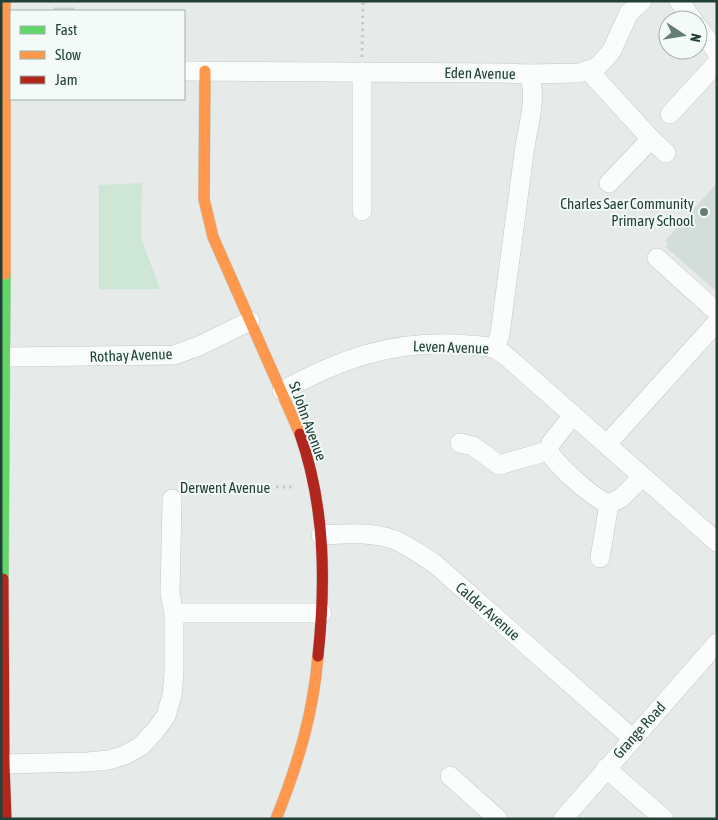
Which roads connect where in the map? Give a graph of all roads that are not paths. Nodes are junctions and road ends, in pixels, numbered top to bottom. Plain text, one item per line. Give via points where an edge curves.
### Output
1 (5, 1) edge
2 (642, 1) edge
3 (708, 40) edge
4 (717, 52) edge
5 (717, 63) edge
6 (9, 71) edge
7 (185, 71) edge
8 (205, 71) junction
9 (588, 71) junction
10 (362, 72) junction
11 (529, 74) junction
12 (670, 114) dead end
13 (651, 139) junction
14 (666, 153) dead end
15 (3, 172) edge
16 (609, 183) dead end
17 (362, 211) dead end
18 (657, 258) dead end
19 (717, 312) edge
20 (250, 321) junction
21 (717, 322) edge
22 (495, 349) junction
23 (5, 357) junction
24 (282, 391) junction
25 (573, 415) junction
26 (460, 443) dead end
27 (607, 444) junction
28 (548, 451) junction
29 (642, 477) junction
30 (172, 499) road end
31 (609, 504) junction
32 (321, 536) junction
33 (717, 542) edge
34 (2, 558) edge
35 (600, 558) dead end
36 (174, 613) junction
37 (322, 613) junction
38 (717, 643) edge
39 (632, 738) junction
40 (4, 764) junction
41 (606, 768) junction
42 (450, 776) dead end
43 (6, 819) edge
44 (276, 819) edge
45 (498, 819) edge
46 (562, 819) edge
47 (664, 819) edge

1 - 6 street
2 - 9 street via 629,13 611,52 597,67
3 - 4 street
5 - 12 street
6 - 15 street
7 - 8 street, Eden Avenue
8 - 10 street, Eden Avenue
8 - 20 street, St John Avenue via 204,199 213,236
9 - 11 street
9 - 13 street
10 - 11 street, Eden Avenue
10 - 17 street
11 - 22 street, Eden Avenue via 532,101 500,334
13 - 14 street
13 - 16 street
15 - 23 street
18 - 19 street
20 - 23 street, Rothay Avenue via 174,355
20 - 24 street, St John Avenue
21 - 27 street
22 - 24 street, Leven Avenue via 437,343 404,345 339,363
22 - 25 street, Leven Avenue
23 - 34 street
24 - 32 street, St John Avenue via 306,448 319,508
25 - 27 street, Leven Avenue
25 - 28 street via 551,442
26 - 28 street via 473,446 498,465
27 - 29 street, Leven Avenue
28 - 31 street via 599,501
29 - 31 street via 621,498
29 - 33 street, Leven Avenue
30 - 36 street, Derwent Avenue via 170,594
31 - 35 street
32 - 37 street, St John Avenue
32 - 39 street, Calder Avenue via 369,534 394,540 414,550 435,564
34 - 40 street
36 - 37 street
36 - 40 street, Derwent Avenue via 172,695 166,716 142,746 109,760
37 - 44 street, St John Avenue via 315,687 306,735
38 - 39 street, Grange Road
39 - 41 street, Grange Road
40 - 43 street
41 - 46 street, Grange Road
41 - 47 street
42 - 45 street

